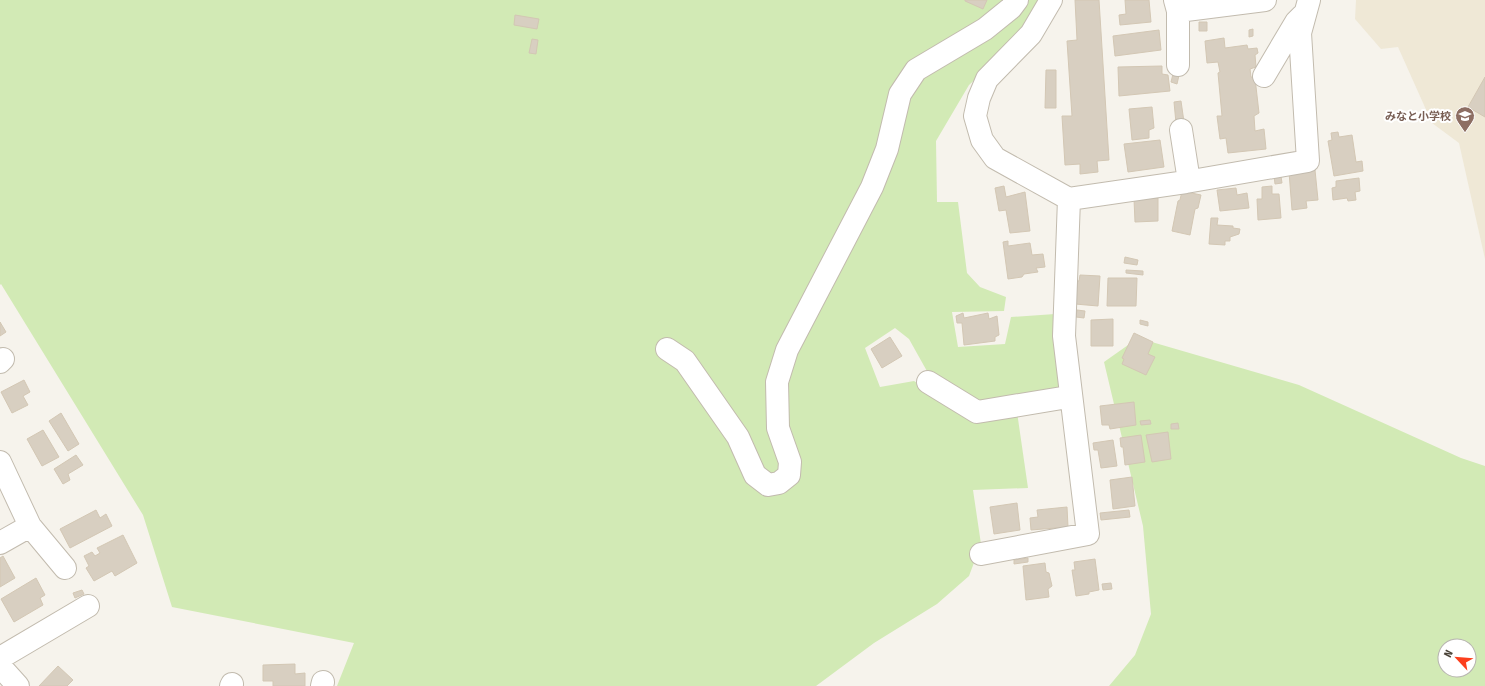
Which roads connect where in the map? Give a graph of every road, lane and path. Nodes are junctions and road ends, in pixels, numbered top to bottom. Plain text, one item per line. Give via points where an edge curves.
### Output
1 (1017, 0) edge
2 (1051, 0) edge
3 (1265, 0) edge
4 (1177, 5) edge
5 (1307, 7) edge
6 (1178, 65) dead end
7 (1264, 76) dead end
8 (1181, 130) dead end
9 (1189, 182) junction
10 (1069, 199) junction
11 (667, 349) dead end
12 (928, 382) dead end
13 (1072, 395) junction
14 (0, 462) edge
15 (30, 526) junction
16 (0, 543) edge
17 (981, 554) dead end
18 (65, 568) dead end
19 (88, 606) dead end
20 (0, 658) edge
21 (0, 666) edge
22 (18, 686) edge

1 - 11 street via 985,29 916,70 900,94 887,149 872,187 787,350 777,382 778,428 790,462 789,475 779,483 768,485 755,475 738,437 685,361
2 - 10 street via 1031,34 987,79 975,116 982,140 995,158
3 - 4 street
4 - 6 street
5 - 7 street
5 - 9 street via 1300,33 1308,162
8 - 9 street
9 - 10 street
10 - 13 street via 1064,336
12 - 13 street via 977,412
13 - 17 street via 1088,534
14 - 15 street
15 - 16 street
15 - 18 street
19 - 20 street
21 - 22 street

